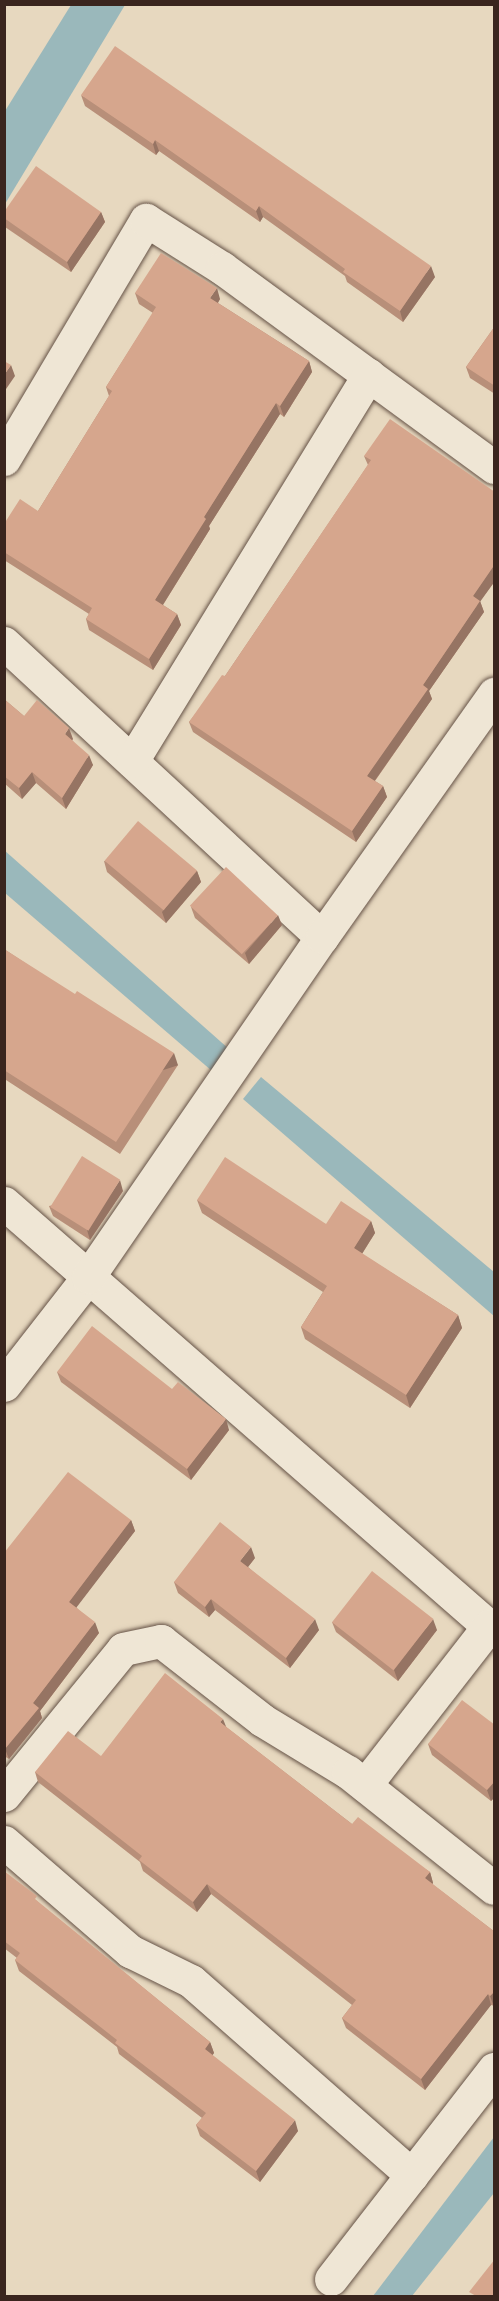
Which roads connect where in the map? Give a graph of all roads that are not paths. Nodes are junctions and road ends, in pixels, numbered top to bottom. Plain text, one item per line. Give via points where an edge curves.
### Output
1 (369, 375) junction
2 (4, 459) edge
3 (495, 467) edge
4 (4, 644) edge
5 (495, 694) edge
6 (132, 761) junction
7 (322, 937) junction
8 (4, 1203) edge
9 (88, 1277) junction
10 (4, 1384) edge
11 (492, 1629) edge
12 (365, 1785) junction
13 (4, 1795) edge
14 (4, 1842) edge
15 (495, 1888) edge
16 (495, 2069) edge
17 (412, 2175) junction
18 (331, 2279) dead end

1 - 2 street via 222,268 146,220
1 - 3 street
1 - 6 street
4 - 6 street
5 - 7 street
6 - 7 street
7 - 9 street
8 - 9 street
9 - 10 street
9 - 11 street
11 - 12 street
12 - 13 street via 262,1720 161,1641 123,1649
12 - 15 street
14 - 17 street via 129,1951 191,1981
16 - 17 street
17 - 18 street

